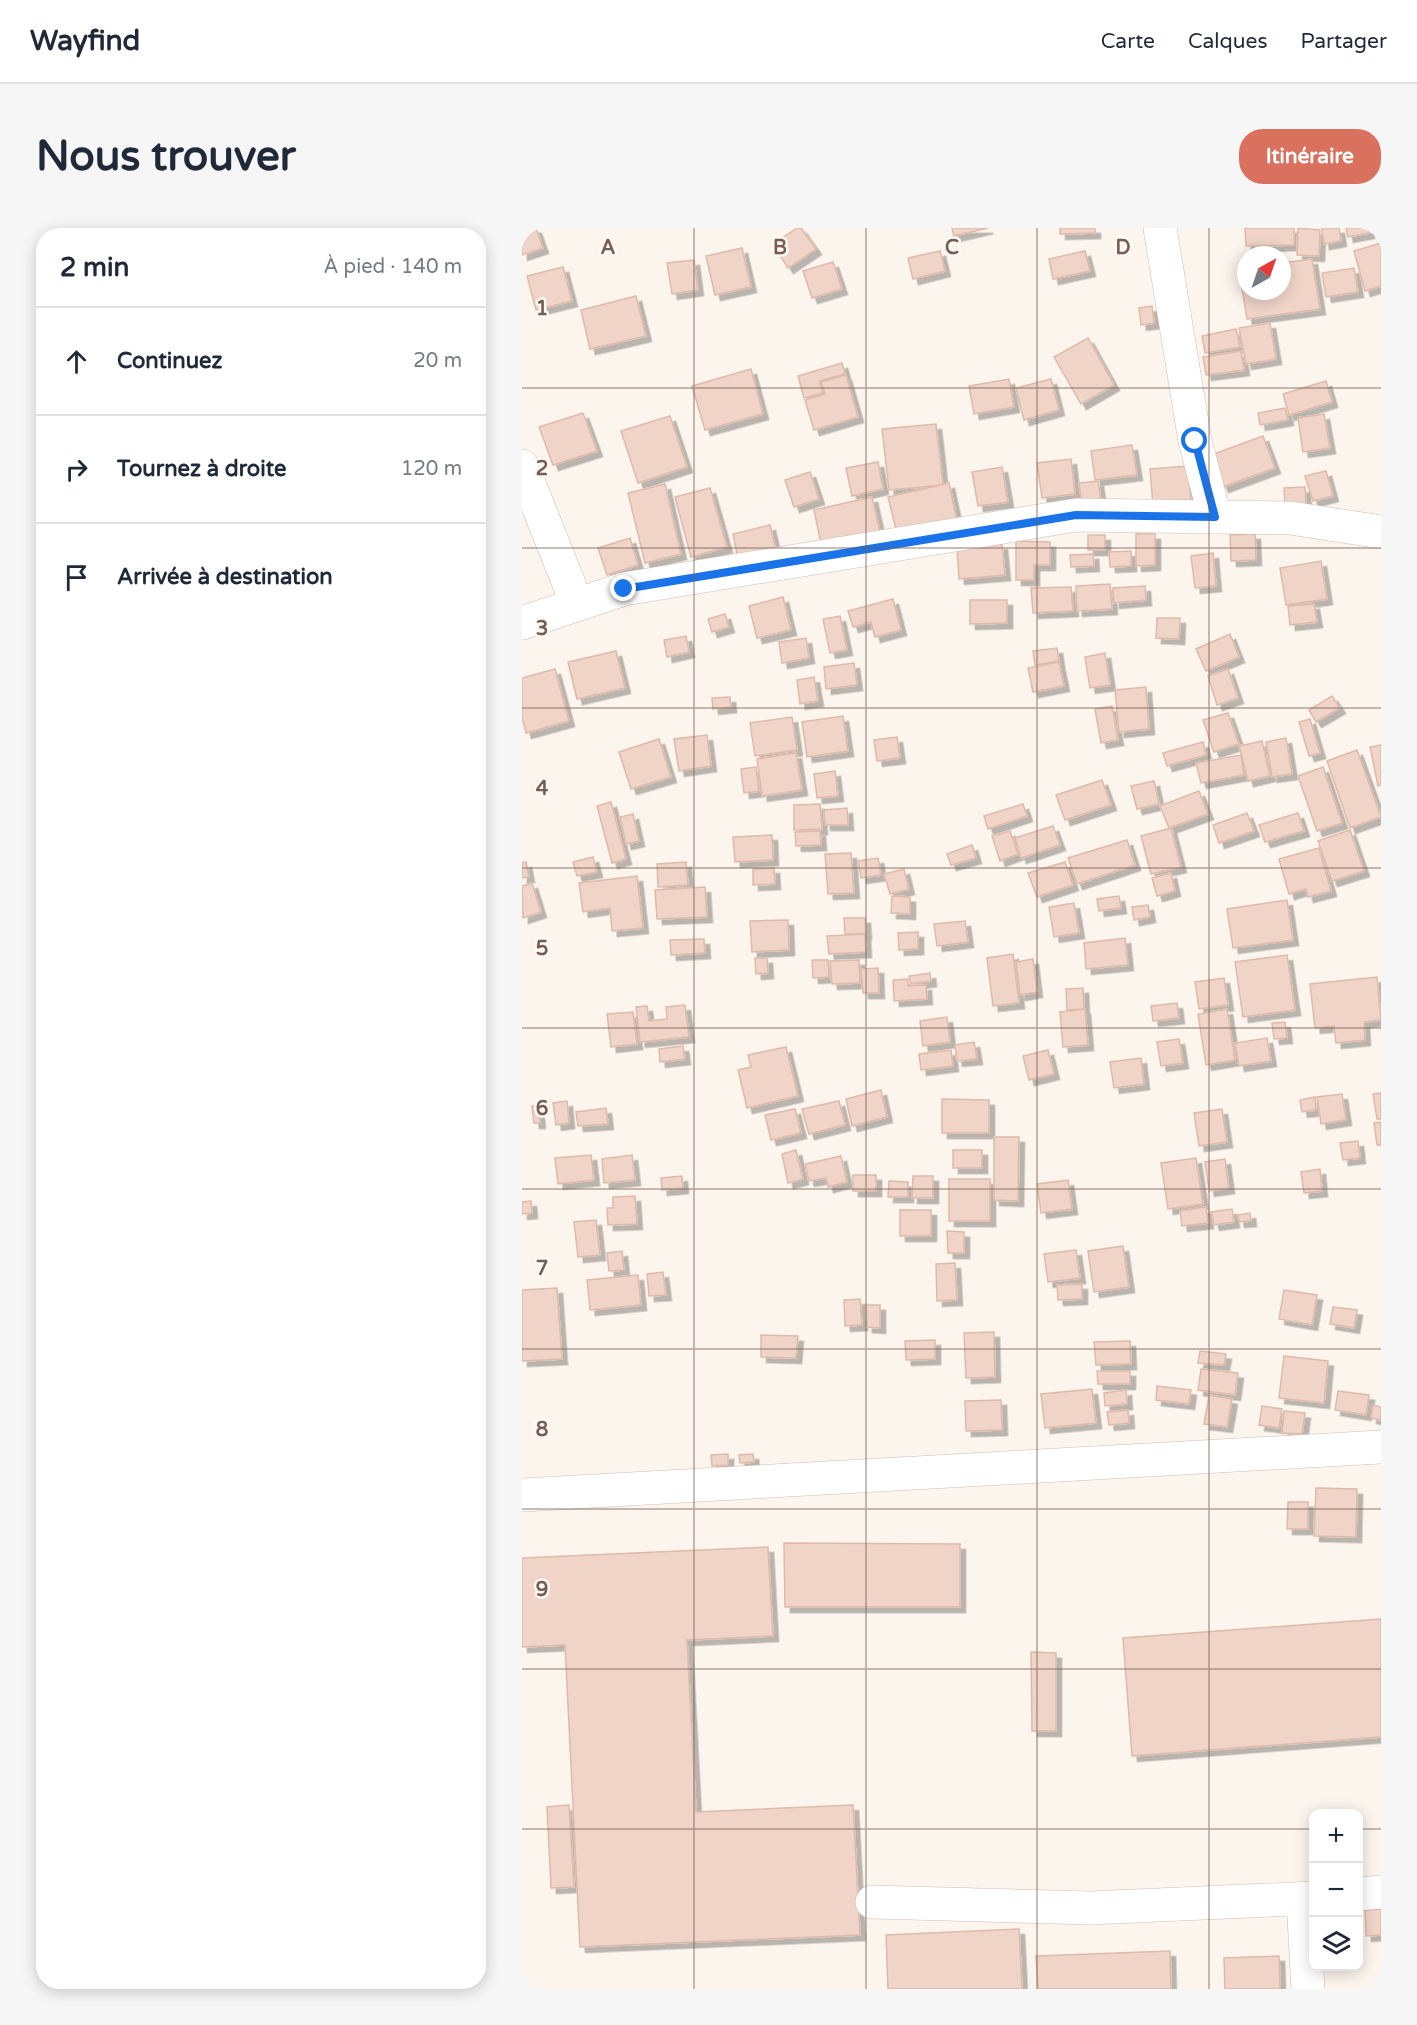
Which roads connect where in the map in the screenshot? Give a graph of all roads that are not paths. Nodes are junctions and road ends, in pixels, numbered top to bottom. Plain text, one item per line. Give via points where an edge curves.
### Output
1 (1160, 228) edge
2 (522, 466) edge
3 (1215, 517) junction
4 (1381, 532) edge
5 (577, 604) junction
6 (522, 623) edge
7 (1381, 1448) edge
8 (522, 1495) edge
9 (1381, 1892) edge
10 (1363, 1894) edge
11 (1309, 1899) edge
12 (872, 1902) dead end
13 (1308, 1989) edge

1 - 3 street via 1195,441
2 - 5 street
3 - 4 street via 1290,518
3 - 5 street via 1076,515 624,589
5 - 6 street
7 - 8 street
9 - 10 street
11 - 12 street via 1091,1908
11 - 13 street

